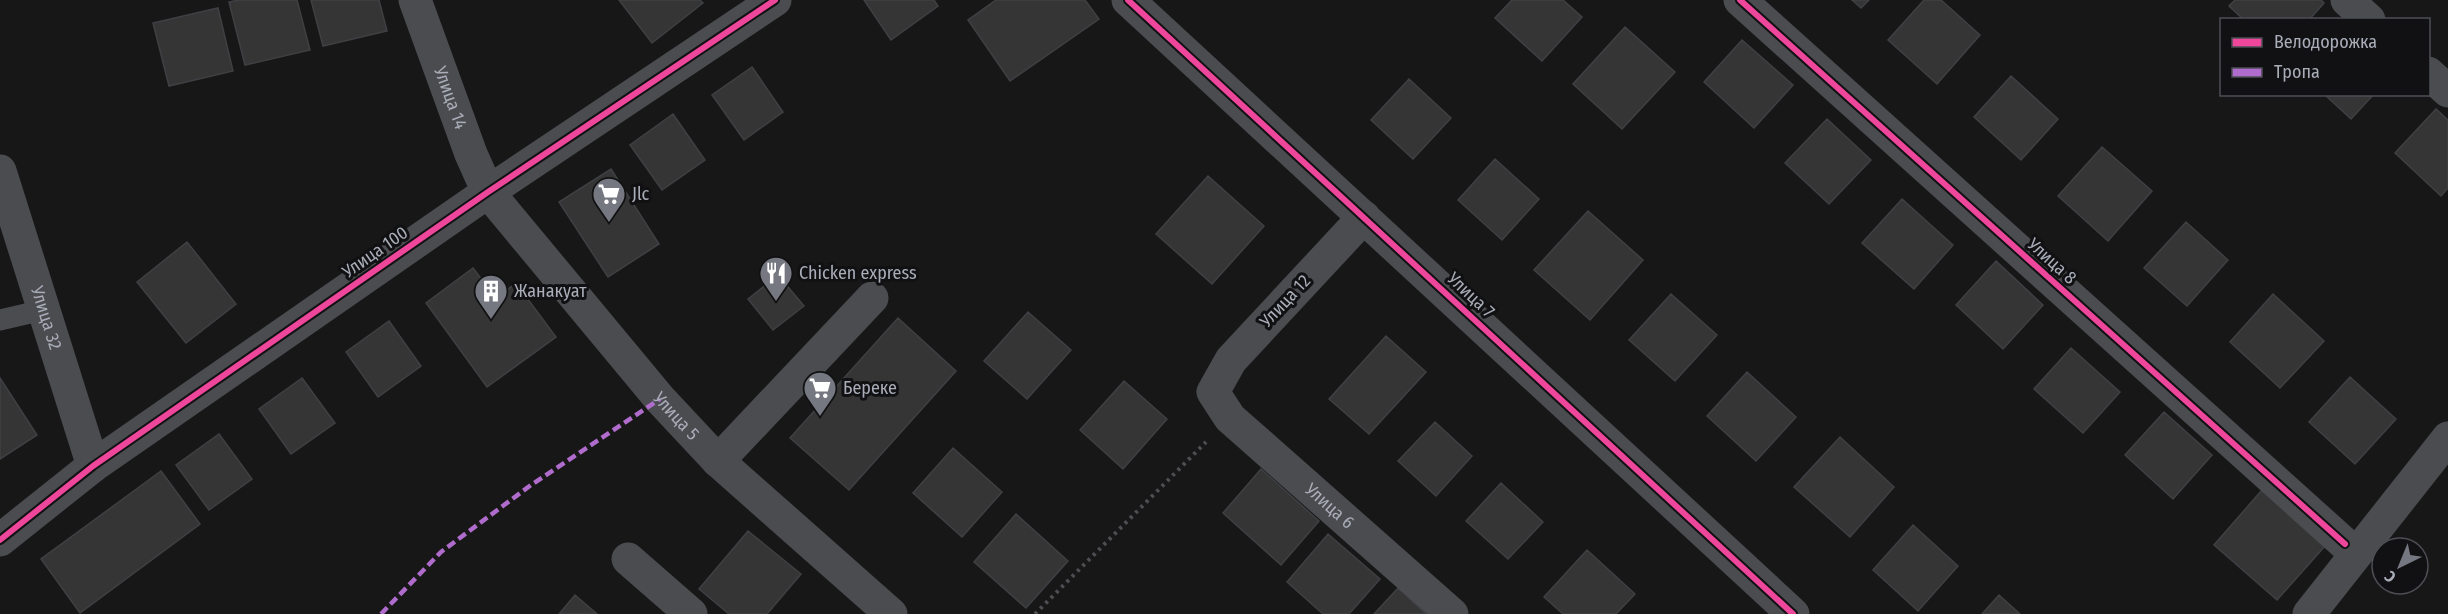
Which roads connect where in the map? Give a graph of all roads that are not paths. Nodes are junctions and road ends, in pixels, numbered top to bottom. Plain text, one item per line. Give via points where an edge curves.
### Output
1 (415, 0) edge
2 (776, 0) edge
3 (1128, 0) edge
4 (1740, 0) edge
5 (2347, 0) edge
6 (2367, 18) edge
7 (2430, 75) edge
8 (2448, 91) edge
9 (0, 171) edge
10 (488, 192) junction
11 (1364, 217) junction
12 (872, 298) dead end
13 (43, 310) junction
14 (0, 320) edge
15 (1222, 405) joint
16 (2448, 438) edge
17 (718, 461) junction
18 (93, 466) junction
19 (0, 540) edge
20 (2345, 544) dead end
21 (628, 559) dead end
22 (692, 614) edge
23 (891, 614) edge
24 (1452, 614) edge
25 (1793, 614) edge
26 (2308, 614) edge

1 - 10 street, Улица 14
2 - 10 street, Улица 100
3 - 11 street, Улица 7
4 - 20 street, Улица 8
5 - 6 street
7 - 8 street
9 - 13 street, Улица 32
10 - 17 street, Улица 5 via 660,399
10 - 18 street, Улица 100
11 - 15 street, Улица 12 via 1231,360
11 - 25 street, Улица 7
12 - 17 street
13 - 14 lane
13 - 18 street, Улица 32
15 - 24 street, Улица 6
16 - 26 street
17 - 23 street, Улица 5
18 - 19 street, Улица 100
21 - 22 street

